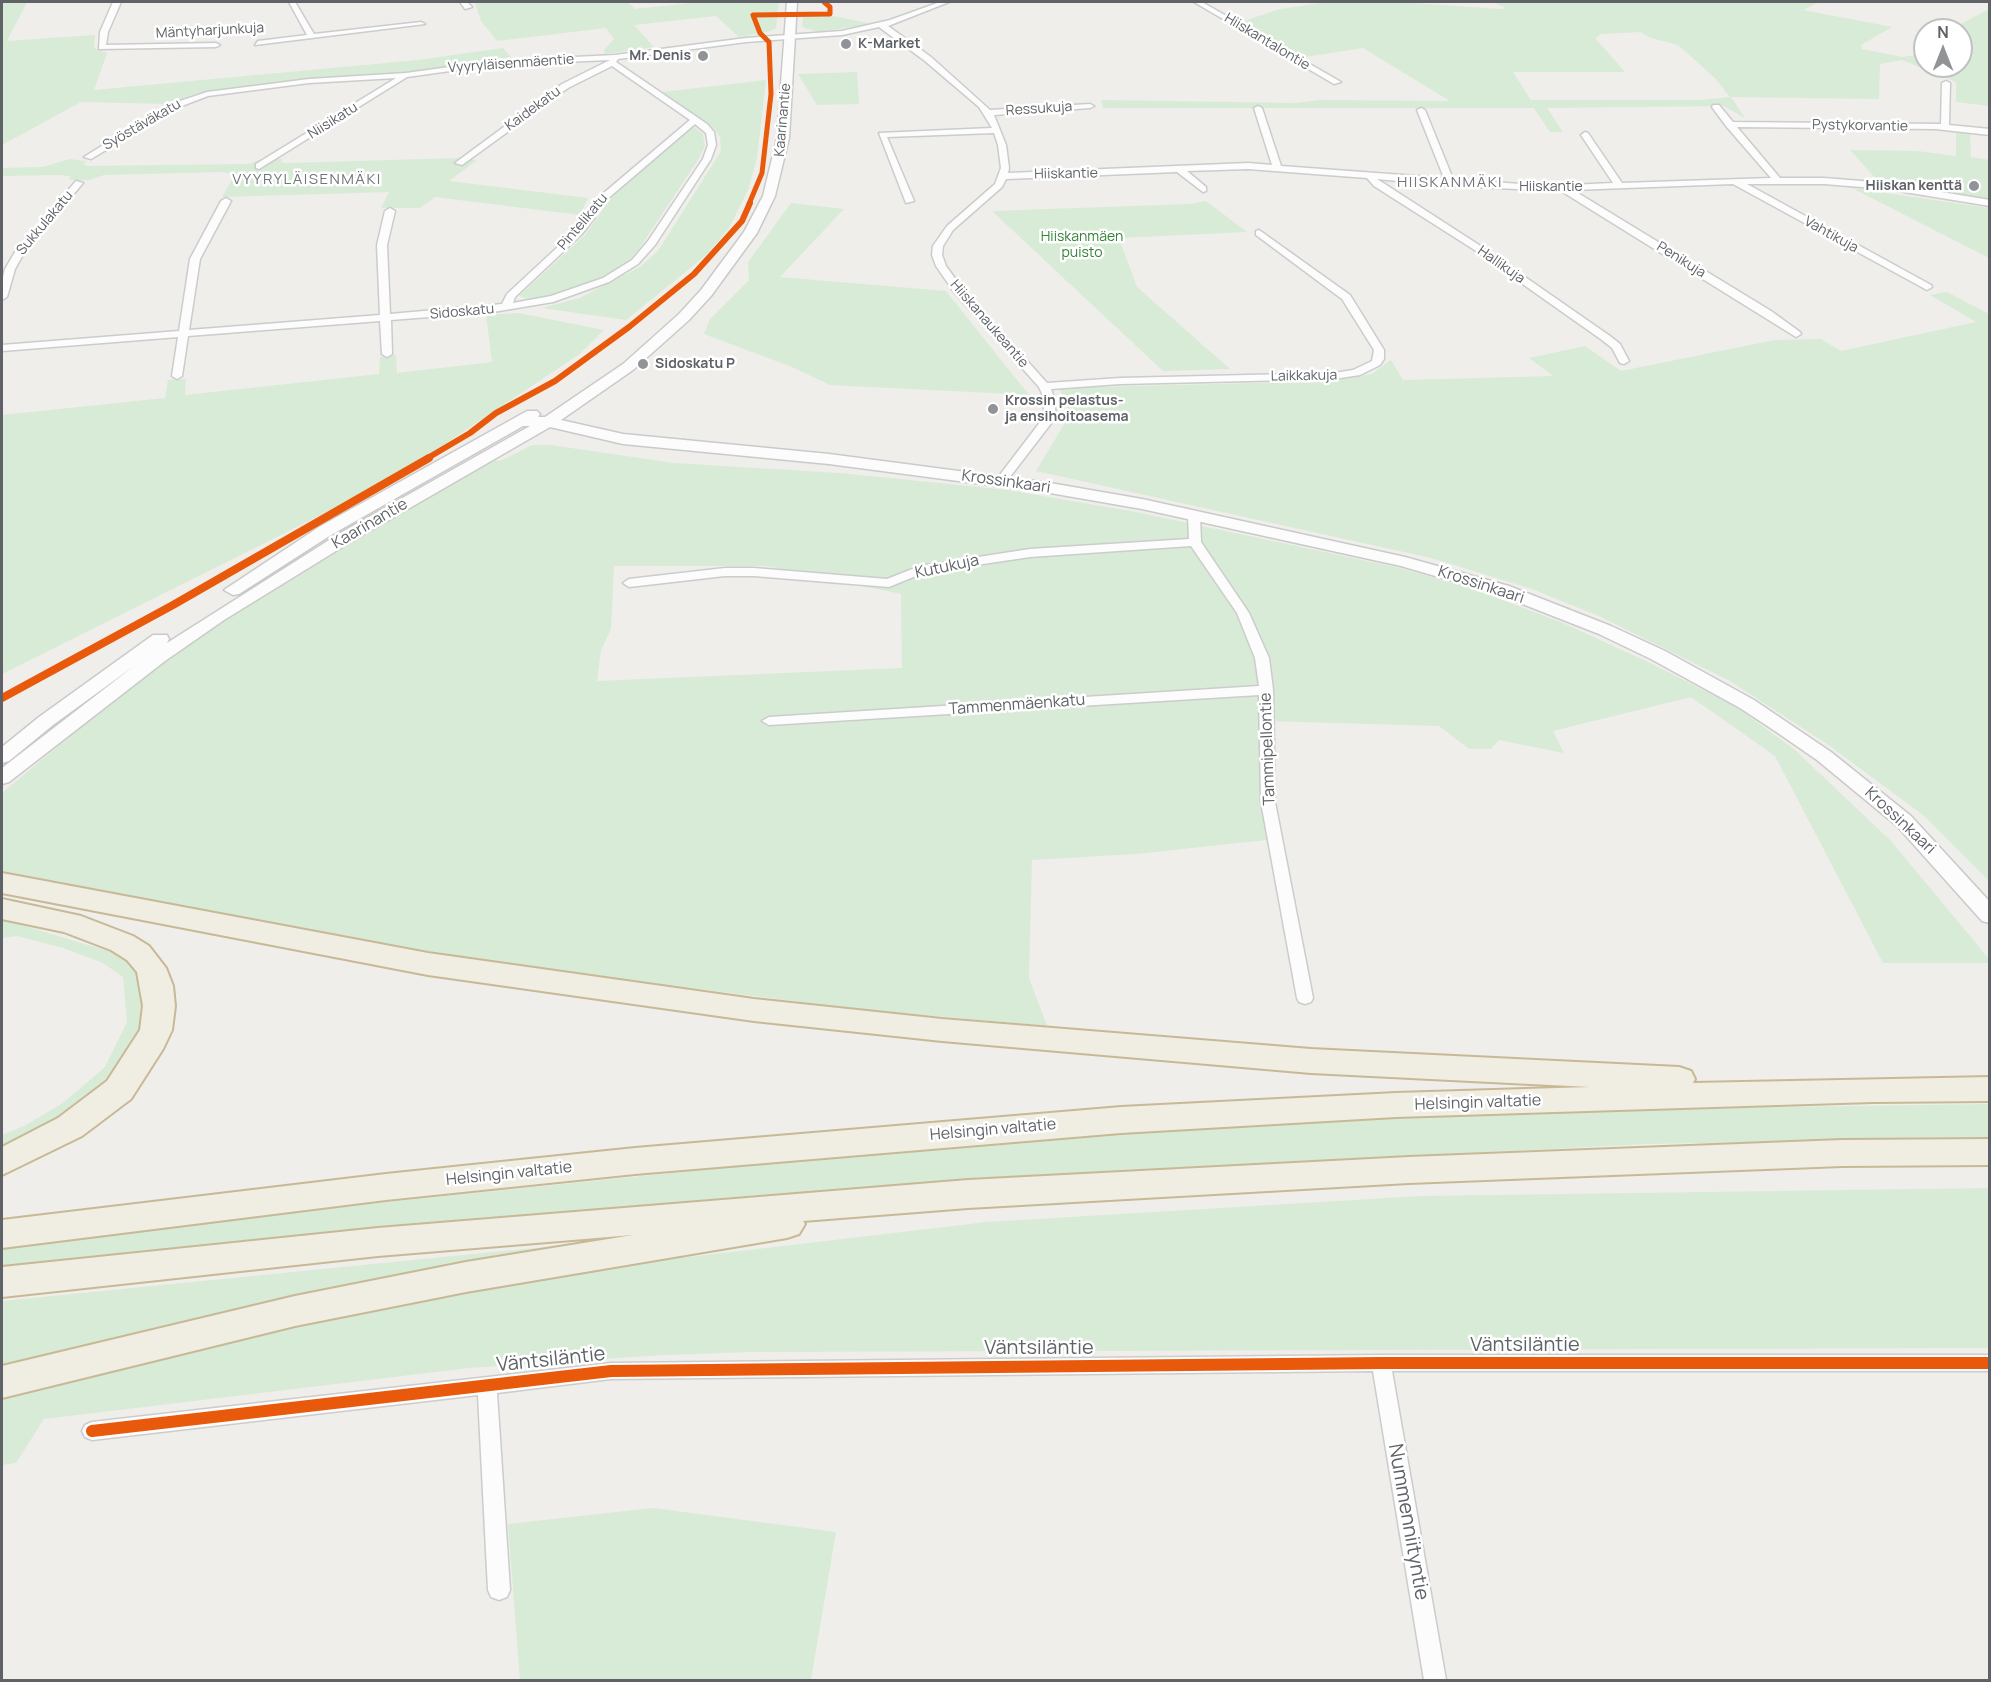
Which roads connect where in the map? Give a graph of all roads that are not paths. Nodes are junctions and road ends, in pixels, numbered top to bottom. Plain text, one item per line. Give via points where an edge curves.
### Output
1 (117, 2) edge
2 (292, 2) edge
3 (792, 2) edge
4 (945, 2) edge
5 (1198, 2) edge
6 (892, 22) junction
7 (420, 24) dead end
8 (312, 37) junction
9 (789, 37) junction
10 (258, 43) dead end
11 (216, 45) dead end
12 (613, 60) junction
13 (406, 75) junction
14 (1336, 82) dead end
15 (1946, 83) dead end
16 (198, 96) joint
17 (1090, 105) dead end
18 (1716, 107) dead end
19 (1258, 108) dead end
20 (1421, 110) dead end
21 (989, 113) junction
22 (695, 120) junction
23 (1729, 124) junction
24 (1945, 127) junction
25 (997, 130) junction
26 (1989, 132) edge
27 (1585, 135) dead end
28 (87, 157) dead end
29 (459, 163) dead end
30 (259, 166) dead end
31 (1179, 169) junction
32 (1278, 169) junction
33 (1004, 176) junction
34 (1371, 177) junction
35 (1777, 180) junction
36 (1735, 181) junction
37 (79, 183) dead end
38 (1450, 183) junction
39 (1619, 185) junction
40 (1203, 189) dead end
41 (1564, 189) junction
42 (602, 199) dead end
43 (226, 201) dead end
44 (909, 201) dead end
45 (1989, 203) edge
46 (390, 211) dead end
47 (590, 217) dead end
48 (1259, 233) dead end
49 (729, 262) junction
50 (1927, 288) dead end
51 (2, 297) edge
52 (506, 307) junction
53 (385, 318) junction
54 (184, 334) junction
55 (1796, 334) dead end
56 (2, 348) edge
57 (387, 354) dead end
58 (1623, 361) dead end
59 (177, 376) dead end
60 (1044, 386) junction
61 (548, 422) junction
62 (525, 427) junction
63 (877, 466) junction
64 (1002, 480) junction
65 (1194, 516) junction
66 (1195, 542) junction
67 (629, 584) dead end
68 (1266, 690) junction
69 (769, 721) dead end
70 (2, 757) edge
71 (2, 778) edge
72 (2, 883) edge
73 (2, 909) edge
74 (1989, 916) edge
75 (1305, 998) dead end
76 (1989, 1089) edge
77 (1873, 1090) junction
78 (1989, 1152) edge
79 (2, 1162) edge
80 (968, 1194) junction
81 (2, 1234) edge
82 (2, 1282) edge
83 (1381, 1363) junction
84 (1989, 1363) edge
85 (2, 1383) edge
86 (487, 1385) junction
87 (92, 1431) dead end
88 (500, 1590) dead end
89 (1434, 1680) edge

1 - 11 street, Mäntyharjunkuja via 100,45 109,49
2 - 8 street
3 - 9 main road, Kaarinantie
4 - 6 street
5 - 14 street, Hiiskantalontie
6 - 9 street via 842,33
6 - 21 street via 881,25
7 - 8 street, Mäntyharjunkuja
8 - 10 street, Mäntyharjunkuja
9 - 12 street, Vyyryläisenmäentie
9 - 49 main road, Kaarinantie via 777,172 762,212
12 - 13 street, Vyyryläisenmäentie via 493,63
12 - 22 street, Sidoskatu
12 - 29 street, Kaidekatu via 565,86
13 - 16 street, Vyyryläisenmäentie via 301,82
13 - 30 street, Niisikatu
15 - 24 street
16 - 28 street, Syöstäväkatu via 171,107
17 - 21 street, Ressukuja
18 - 23 street
19 - 32 street
20 - 38 street
21 - 25 street
22 - 42 street, Pintelikatu
22 - 52 street, Sidoskatu via 710,132 710,152 645,253 622,272 589,287
23 - 24 street, Pystykorvantie
23 - 35 street
24 - 26 street, Pystykorvantie
25 - 33 street
25 - 44 street via 882,135
27 - 39 street
31 - 32 street, Hiiskantie
31 - 33 street, Hiiskantie
31 - 40 street
32 - 34 street, Hiiskantie
33 - 60 street, Hiiskanaukeantie via 991,193 950,228 938,246 937,255 958,290
34 - 38 street, Hiiskantie
34 - 58 street, Hallikuja via 1611,342
35 - 36 street, Hiiskantie
35 - 45 street, Hiiskantie via 1886,186
36 - 39 street, Hiiskantie
36 - 50 street, Vahtikuja
37 - 51 street, Sukkulakatu via 20,252
38 - 41 street, Hiiskantie
39 - 41 street, Hiiskantie
41 - 55 street, Penikuja
43 - 54 street via 195,259
46 - 53 street via 382,244
47 - 52 street, Pintelikatu via 511,296
48 - 60 street, Laikkakuja via 1346,297 1379,350 1376,363 1356,373 1335,376
49 - 61 main road, Kaarinantie via 668,333 628,367
49 - 62 main road, Kaarinantie via 606,366
52 - 53 street, Sidoskatu
53 - 54 street, Sidoskatu
53 - 57 street
54 - 56 street, Sidoskatu
54 - 59 street
60 - 64 street, Hiiskanaukeantie via 1050,417
61 - 62 main road, Kaarinantie
61 - 63 main road, Krossinkaari via 644,441
62 - 63 main road, Krossinkaari via 651,453 744,462
62 - 70 main road, Kaarinantie via 421,475 264,570 140,652
62 - 71 main road, Kaarinantie via 218,616 131,677
63 - 64 main road, Krossinkaari
64 - 65 main road, Krossinkaari
65 - 66 street
65 - 74 main road, Krossinkaari via 1455,575 1560,612 1658,655 1747,704 1857,782 1904,821
66 - 67 street, Kutukuja via 988,558 920,570 889,583 725,572
66 - 68 street, Tammipellontie via 1247,620 1262,658
68 - 69 street, Tammenmäenkatu
68 - 75 street, Tammipellontie via 1268,802
72 - 77 highway via 428,964 754,1010 1311,1061
73 - 79 highway via 70,923 122,943 151,968 159,1006 156,1030 147,1049 118,1090 70,1127
76 - 77 highway, Helsingin valtatie
77 - 81 highway, Helsingin valtatie via 1396,1106 1109,1121 564,1168
78 - 80 highway via 1842,1153 1409,1170
80 - 82 highway via 378,1242
80 - 85 highway via 466,1276 295,1311
83 - 84 street, Väntsiläntie
83 - 86 street, Väntsiläntie via 611,1371
83 - 89 street, Nummenniityntie
86 - 87 street, Väntsiläntie
86 - 88 street

